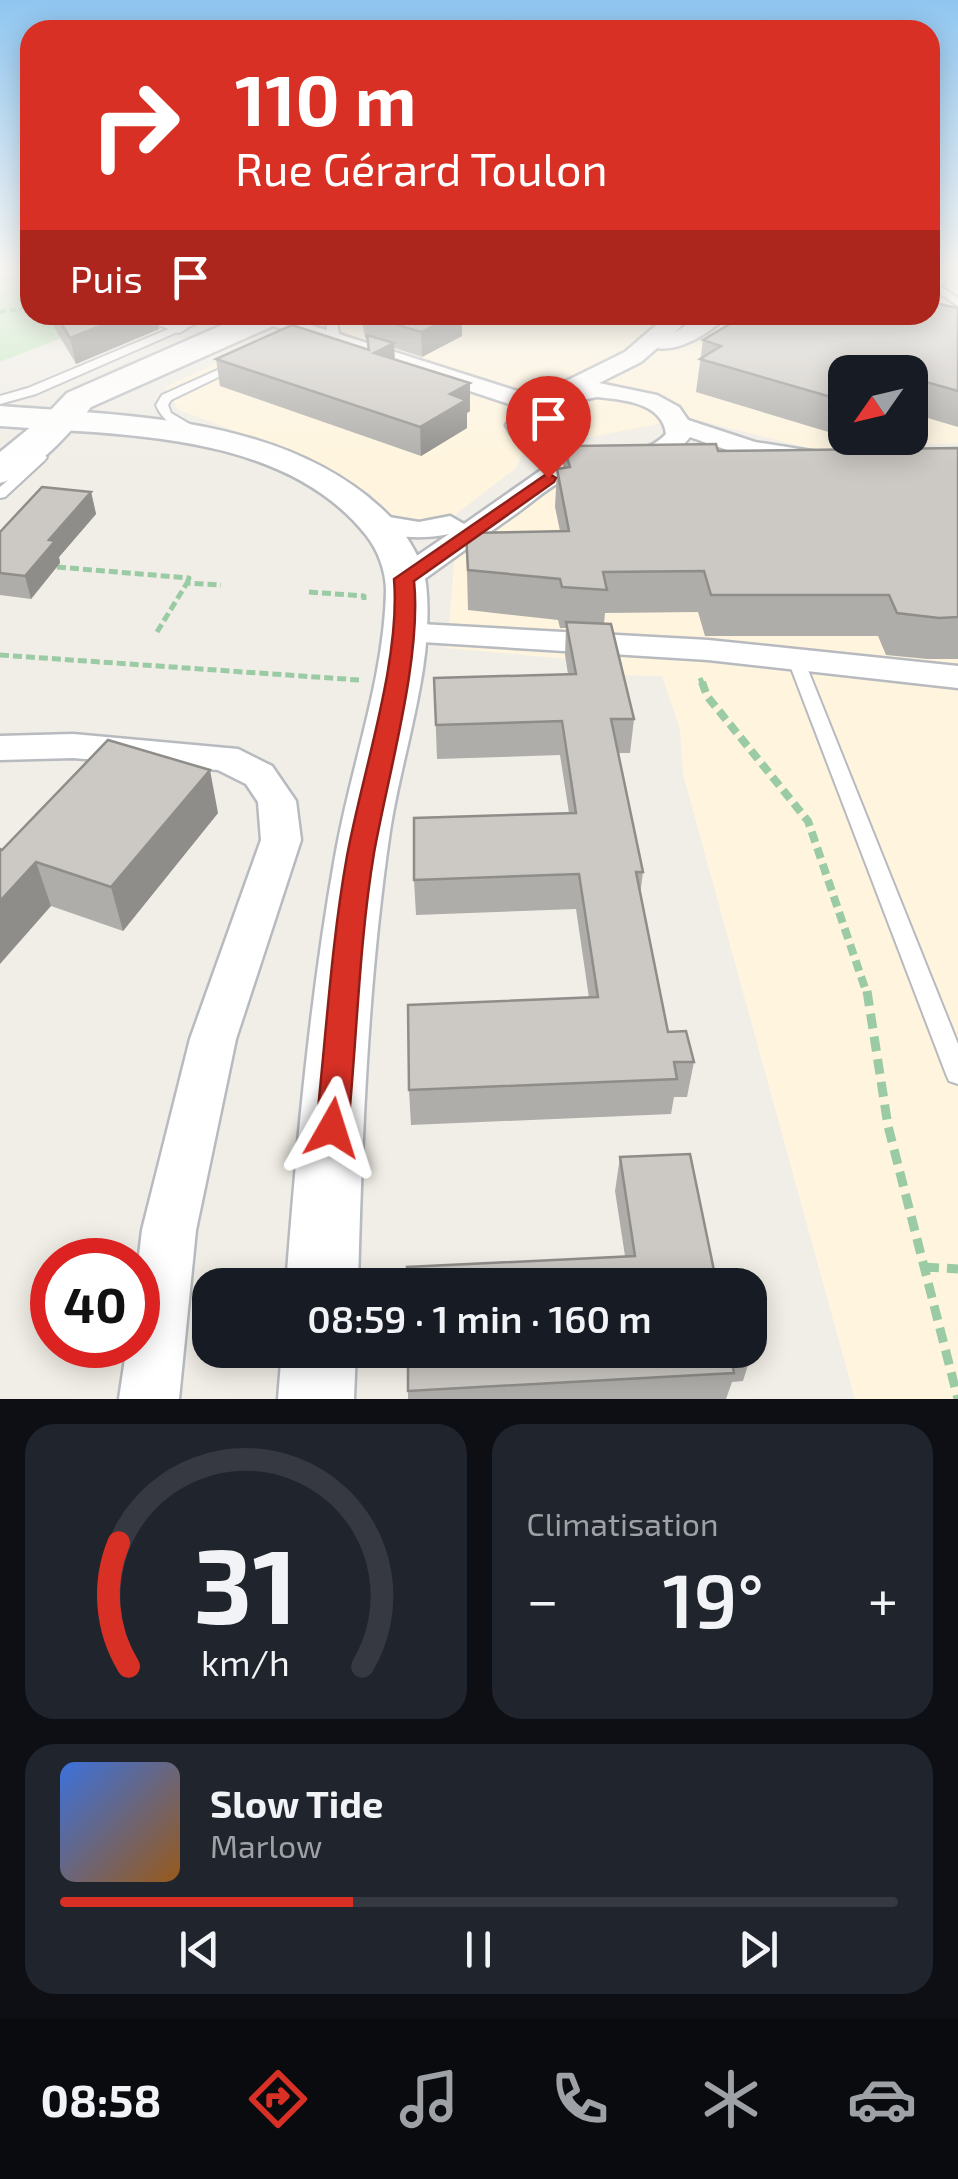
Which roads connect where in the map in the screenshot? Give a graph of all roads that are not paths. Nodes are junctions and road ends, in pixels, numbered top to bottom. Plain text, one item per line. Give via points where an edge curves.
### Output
1 (162, 335) edge
2 (275, 335) edge
3 (329, 335) edge
4 (659, 335) edge
5 (686, 335) edge
6 (639, 354) junction
7 (248, 361) edge
8 (638, 396) junction
9 (0, 400) edge
10 (545, 400) junction
11 (0, 416) edge
12 (61, 421) junction
13 (679, 426) junction
14 (202, 438) junction
15 (542, 450) junction
16 (663, 451) junction
17 (593, 462) junction
18 (0, 471) edge
19 (0, 494) edge
20 (378, 524) junction
21 (450, 525) junction
22 (401, 614) junction
23 (796, 660) junction
24 (958, 677) edge
25 (0, 748) edge
26 (958, 1074) edge
27 (323, 1268) edge
28 (318, 1368) edge
29 (148, 1399) edge
30 (316, 1399) edge

1 - 9 lane
2 - 12 main road
3 - 10 street
4 - 6 street
5 - 6 street
6 - 8 street via 621,374
6 - 10 street
7 - 14 lane via 166,398 166,414
8 - 10 street via 596,390
8 - 13 street via 672,414
10 - 15 street via 523,414 520,426
11 - 12 street
12 - 14 street
12 - 18 main road
12 - 19 lane via 45,453
13 - 16 street
13 - 16 street via 751,449 824,460
14 - 20 street via 269,453 338,487
15 - 17 street
15 - 21 street via 529,471
16 - 17 street via 632,461
17 - 22 street via 550,476
20 - 21 street via 419,531
20 - 22 street
21 - 22 street
22 - 23 street
22 - 27 street via 360,859
23 - 24 street
23 - 26 lane
25 - 29 street via 73,746 225,758 260,775 277,801 281,840 213,1039 169,1230
28 - 30 street

